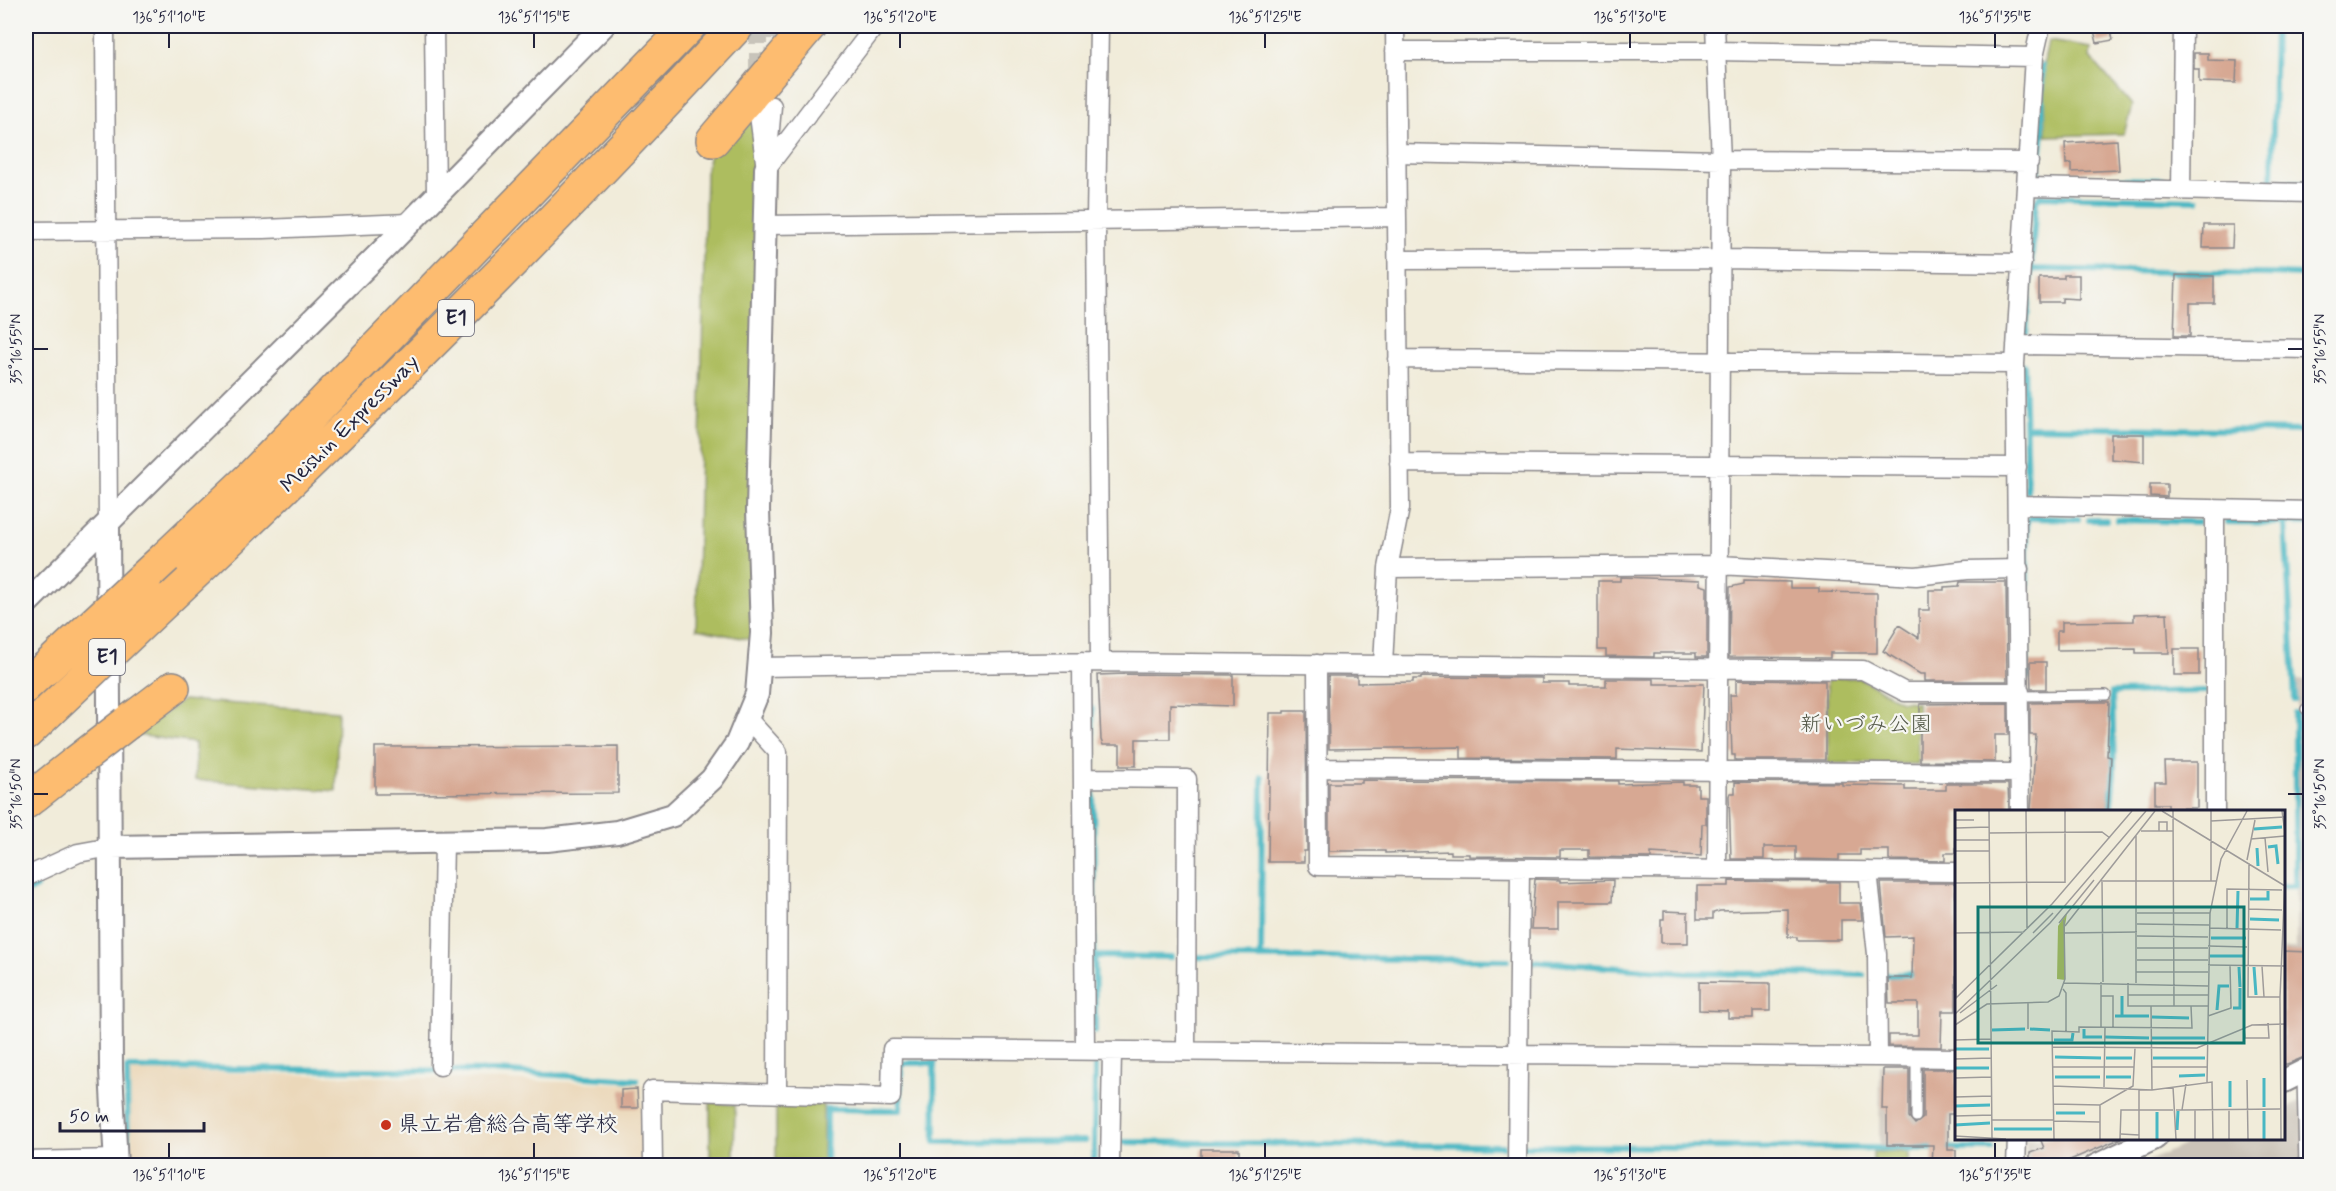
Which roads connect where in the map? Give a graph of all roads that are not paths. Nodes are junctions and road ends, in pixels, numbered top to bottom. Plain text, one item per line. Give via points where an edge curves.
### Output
1 (105, 26) edge
2 (434, 26) edge
3 (603, 26) edge
4 (689, 26) edge
5 (737, 26) edge
6 (809, 26) edge
7 (875, 26) edge
8 (1099, 26) edge
9 (1395, 26) edge
10 (1715, 26) edge
11 (2041, 26) edge
12 (2183, 26) edge
13 (1395, 51) junction
14 (1715, 51) junction
15 (2034, 57) junction
16 (766, 111) dead end
17 (713, 140) dead end
18 (1396, 153) junction
19 (1720, 160) junction
20 (2029, 162) junction
21 (765, 164) junction
22 (2028, 187) junction
23 (2181, 191) junction
24 (2310, 193) edge
25 (435, 196) junction
26 (1397, 217) junction
27 (1096, 220) junction
28 (409, 223) junction
29 (764, 225) junction
30 (106, 230) junction
31 (26, 231) edge
32 (1720, 259) junction
33 (1398, 260) junction
34 (2022, 263) junction
35 (2016, 345) junction
36 (2310, 349) edge
37 (1398, 359) junction
38 (1720, 361) junction
39 (2015, 364) junction
40 (1399, 463) junction
41 (1721, 467) junction
42 (2018, 467) junction
43 (2018, 505) junction
44 (2215, 509) junction
45 (2310, 511) edge
46 (108, 524) junction
47 (1719, 566) junction
48 (1388, 568) junction
49 (2019, 569) junction
50 (26, 604) edge
51 (1082, 662) junction
52 (1100, 662) junction
53 (1317, 664) junction
54 (1383, 665) junction
55 (759, 668) junction
56 (1718, 668) junction
57 (35, 677) edge
58 (173, 688) dead end
59 (2020, 694) junction
60 (2106, 695) dead end
61 (747, 718) junction
62 (37, 722) edge
63 (1318, 768) junction
64 (1718, 771) junction
65 (2020, 773) junction
66 (1083, 778) junction
67 (26, 802) edge
68 (2020, 810) edge
69 (2215, 810) edge
70 (444, 841) junction
71 (111, 847) junction
72 (1520, 868) junction
73 (1717, 870) junction
74 (1868, 871) junction
75 (1955, 872) edge
76 (26, 877) edge
77 (1085, 1051) junction
78 (1112, 1051) junction
79 (1186, 1051) junction
80 (1519, 1054) junction
81 (1878, 1057) junction
82 (1916, 1057) junction
83 (1955, 1058) edge
84 (440, 1066) dead end
85 (2299, 1074) edge
86 (777, 1094) junction
87 (1916, 1117) dead end
88 (2017, 1140) edge
89 (2151, 1140) edge
90 (26, 1161) edge
91 (116, 1162) edge
92 (653, 1166) edge
93 (1110, 1166) edge
94 (1517, 1166) edge
95 (2016, 1166) edge
96 (2096, 1166) edge
97 (2304, 1166) edge

1 - 30 street
2 - 25 street
3 - 25 street
4 - 57 highway, Meishin Expressway / E1, bridge via 253,475
5 - 62 highway, Meishin Expressway / E1, bridge via 632,139 276,497
6 - 17 highway
7 - 21 street
8 - 27 street
9 - 13 street
10 - 14 street
11 - 15 street
12 - 23 street
13 - 14 street
13 - 18 street
14 - 15 street
14 - 19 street
15 - 20 street
16 - 21 street
18 - 19 street
18 - 26 street
19 - 20 street
19 - 32 street
20 - 22 street
21 - 29 street
22 - 23 street
22 - 34 street
23 - 24 street
25 - 28 street
26 - 27 street
26 - 33 street
27 - 29 street
27 - 52 street
28 - 30 street
28 - 46 street
29 - 55 street
30 - 31 street
30 - 46 street
32 - 33 street
32 - 34 street
32 - 38 street
33 - 37 street
34 - 35 street
35 - 36 street
35 - 39 street
37 - 38 street
37 - 40 street
38 - 39 street
38 - 41 street
39 - 42 street
40 - 41 street
40 - 48 street via 1400,508
41 - 42 street
41 - 47 street
42 - 43 street
43 - 44 street
43 - 49 street
44 - 45 street
44 - 69 street
46 - 50 street
46 - 71 street
47 - 48 street
47 - 49 street via 1916,576
47 - 56 street
48 - 54 street
49 - 59 street
51 - 52 street
51 - 55 street
51 - 66 street
52 - 53 street
53 - 54 street
53 - 63 street
54 - 56 street
55 - 61 street via 757,694
56 - 59 street via 1863,670 1905,692
56 - 64 street
58 - 67 highway, bridge
59 - 60 lane
59 - 65 street
61 - 70 street via 737,743 712,779 673,815 617,832 547,840
61 - 86 street via 778,752
63 - 64 street
63 - 72 street via 1318,866
64 - 65 street
64 - 73 street
65 - 68 street
66 - 77 street
66 - 79 street via 1186,779
70 - 71 street
70 - 84 street
71 - 76 street via 78,853
71 - 91 street via 111,1070
72 - 73 street
72 - 80 street
73 - 74 street
74 - 75 street
74 - 81 street via 1877,954
77 - 78 street
77 - 86 street via 892,1049 891,1096
78 - 79 street
78 - 93 street
79 - 80 street
80 - 81 street
80 - 94 street
81 - 82 street
82 - 83 street
82 - 87 lane
85 - 97 lane
86 - 92 street via 652,1090
88 - 95 street
89 - 96 street
90 - 91 street

